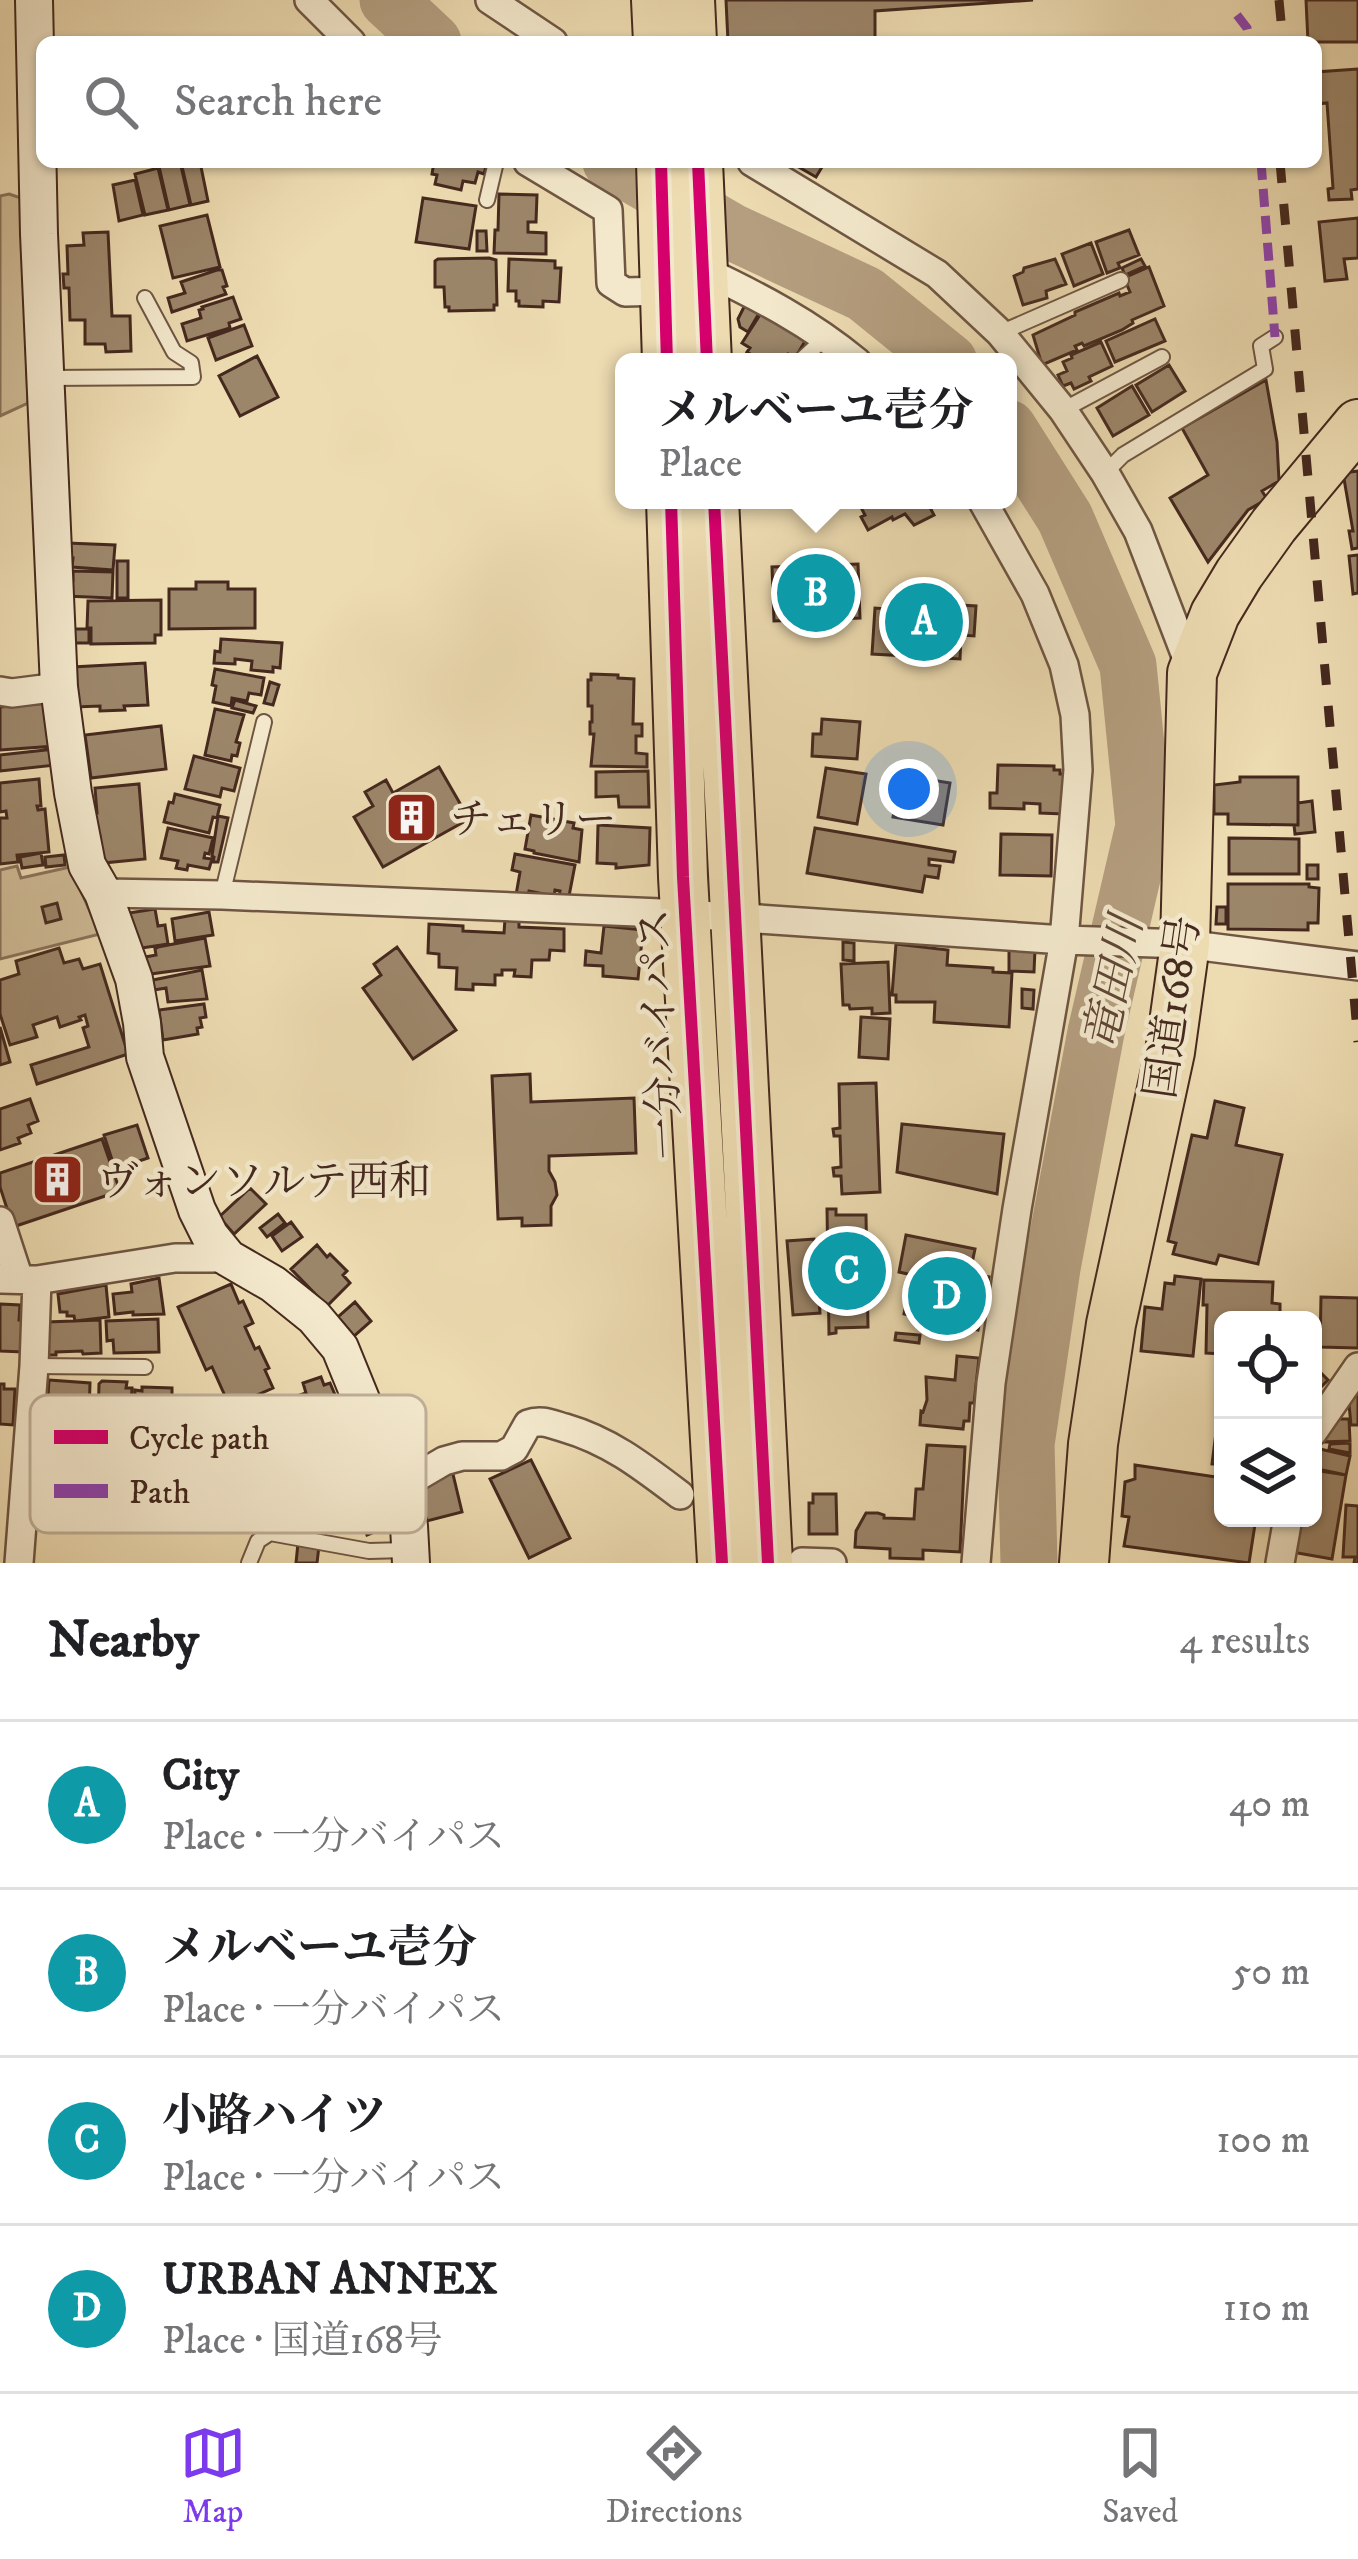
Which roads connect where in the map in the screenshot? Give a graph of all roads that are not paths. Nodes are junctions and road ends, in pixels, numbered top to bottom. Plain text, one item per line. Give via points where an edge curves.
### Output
1 (34, 0) edge
2 (309, 0) edge
3 (490, 0) edge
4 (656, 0) edge
5 (690, 0) edge
6 (345, 36) edge
7 (544, 36) edge
8 (658, 36) edge
9 (692, 36) edge
10 (36, 94) edge
11 (38, 168) edge
12 (495, 168) edge
13 (538, 168) edge
14 (661, 168) edge
15 (697, 168) edge
16 (762, 168) edge
17 (487, 200) dead end
18 (1121, 280) dead end
19 (684, 281) junction
20 (145, 298) dead end
21 (1000, 333) junction
22 (825, 338) junction
23 (1275, 338) dead end
24 (669, 353) edge
25 (704, 353) edge
26 (809, 353) edge
27 (845, 353) edge
28 (1016, 353) edge
29 (1017, 354) edge
30 (1162, 357) dead end
31 (46, 378) junction
32 (1063, 410) junction
33 (1358, 424) edge
34 (1105, 473) junction
35 (671, 509) edge
36 (714, 509) edge
37 (987, 509) edge
38 (1192, 673) junction
39 (59, 687) junction
40 (0, 691) edge
41 (264, 722) dead end
42 (103, 893) junction
43 (222, 895) junction
44 (686, 914) junction
45 (736, 919) junction
46 (1064, 940) junction
47 (1169, 944) junction
48 (1358, 966) edge
49 (0, 1221) edge
50 (228, 1258) junction
51 (19, 1279) edge
52 (34, 1366) junction
53 (145, 1367) dead end
54 (1358, 1367) edge
55 (32, 1395) edge
56 (359, 1395) edge
57 (30, 1419) edge
58 (1322, 1419) edge
59 (426, 1472) edge
60 (680, 1495) dead end
61 (1286, 1527) edge
62 (411, 1557) edge
63 (802, 1562) edge
64 (19, 1563) edge
65 (249, 1563) edge
66 (722, 1563) edge
67 (768, 1563) edge
68 (832, 1563) edge
69 (973, 1563) edge
70 (1084, 1563) edge
71 (1280, 1563) edge

1 - 10 street
2 - 6 street
3 - 7 street
4 - 8 highway
5 - 9 highway
11 - 31 street
12 - 17 lane
13 - 19 street via 608,210 611,284 625,292
14 - 19 highway via 662,232
15 - 19 highway
16 - 21 street via 937,274
18 - 21 lane
19 - 22 street via 774,304
19 - 24 highway
19 - 25 highway
20 - 31 lane via 193,377
21 - 28 street
22 - 26 lane
22 - 27 street
23 - 34 lane via 1262,346 1265,369
29 - 32 street
30 - 32 lane
31 - 39 street
32 - 34 street
33 - 38 highway, 国道168号 via 1239,574
34 - 38 street via 1138,531
35 - 44 highway, 一分バイパス
36 - 45 highway, 一分バイパス
37 - 46 street via 1035,594 1076,715
38 - 47 highway, 国道168号
39 - 40 street
39 - 42 street via 87,865
41 - 43 lane
42 - 43 street
42 - 50 street via 134,980 145,1057 197,1210
43 - 44 street
44 - 45 street
44 - 66 highway, 一分バイパス
45 - 46 street
45 - 67 highway, 一分バイパス
46 - 47 street
46 - 69 street via 991,1383
47 - 48 street
47 - 70 highway, 国道168号 via 1170,1052 1112,1324
49 - 51 street
50 - 51 street
50 - 56 street via 314,1317 340,1348
51 - 52 street
52 - 53 lane
52 - 55 street
54 - 58 street
57 - 64 street
59 - 60 street via 462,1456 500,1456 537,1420 625,1453
61 - 71 street
62 - 65 lane via 270,1533
63 - 68 street

